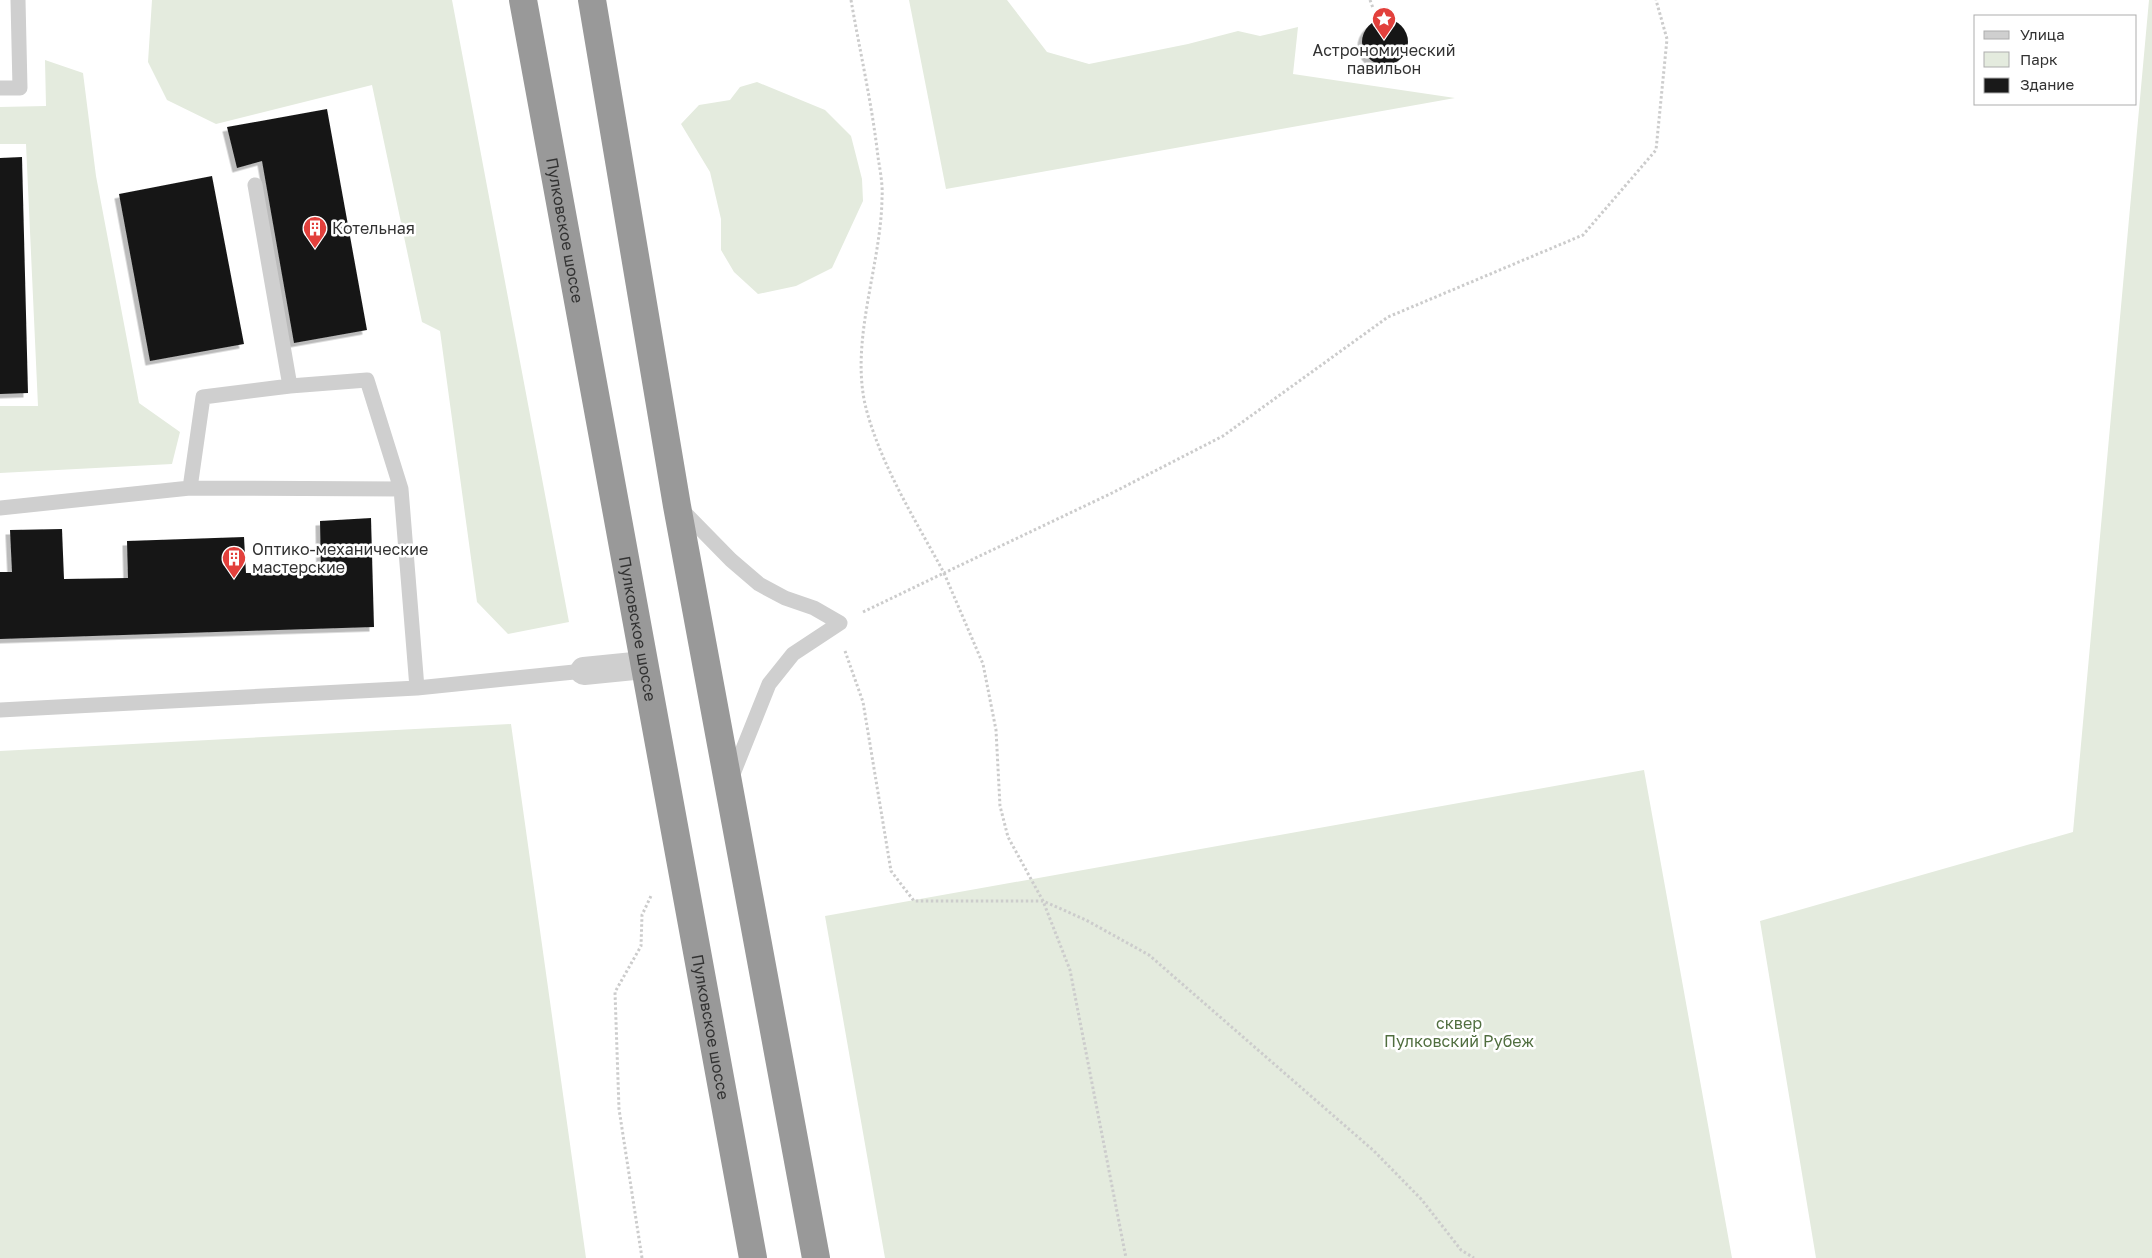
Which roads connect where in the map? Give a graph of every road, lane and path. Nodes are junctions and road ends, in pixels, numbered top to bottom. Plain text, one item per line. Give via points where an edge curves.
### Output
1 (18, 0) edge
2 (523, 0) edge
3 (592, 0) edge
4 (851, 0) edge
5 (1370, 0) edge
6 (1656, 0) edge
7 (1373, 8) dead end
8 (0, 88) edge
9 (255, 185) dead end
10 (290, 386) junction
11 (190, 488) junction
12 (401, 489) junction
13 (677, 506) junction
14 (0, 508) edge
15 (944, 573) junction
16 (840, 623) junction
17 (845, 651) dead end
18 (644, 665) junction
19 (584, 671) joint
20 (417, 688) junction
21 (0, 710) edge
22 (729, 784) junction
23 (651, 896) dead end
24 (1043, 901) junction
25 (642, 1258) edge
26 (753, 1258) edge
27 (816, 1258) edge
28 (1126, 1258) edge
29 (1474, 1258) edge

1 - 8 lane via 20,88
2 - 18 highway, Пулковское шоссе
3 - 13 highway
4 - 15 path via 876,137 882,197 879,248 864,325 862,380 867,412 893,477
5 - 7 path
6 - 15 path via 1667,39 1656,150 1583,235 1388,317 1223,436
9 - 10 lane
10 - 11 lane via 203,397
10 - 12 lane via 367,380
11 - 12 lane
11 - 14 lane
12 - 20 lane
13 - 16 lane via 759,584
13 - 22 highway
15 - 16 path
15 - 24 path via 984,664 996,730 1000,806 1008,837
16 - 22 lane via 793,654 769,684
17 - 24 path via 863,702 891,871 914,901
18 - 19 street
18 - 26 highway, Пулковское шоссе
19 - 20 lane
20 - 21 lane
22 - 27 highway
23 - 25 path via 642,915 641,946 615,992 619,1109
24 - 28 path via 1070,970
24 - 29 path via 1086,920 1149,955 1374,1151 1422,1200 1461,1250

